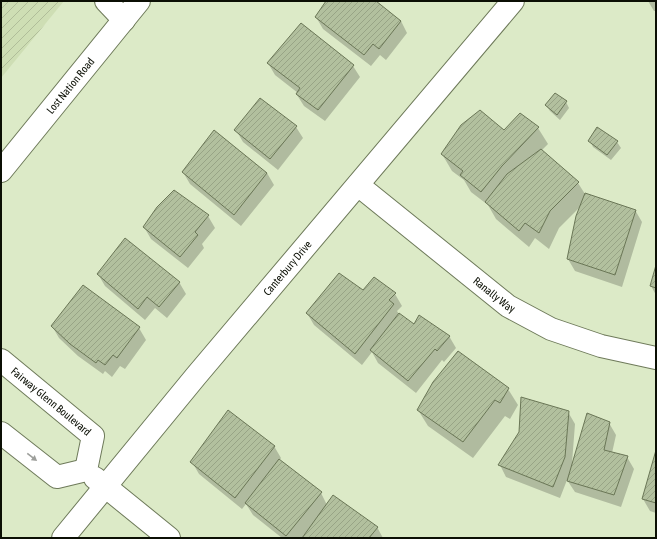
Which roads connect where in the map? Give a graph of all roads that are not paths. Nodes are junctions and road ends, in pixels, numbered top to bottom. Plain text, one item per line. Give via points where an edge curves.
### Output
1 (106, 1) edge
2 (139, 1) edge
3 (513, 1) edge
4 (124, 20) junction
5 (1, 171) edge
6 (358, 185) junction
7 (656, 358) edge
8 (1, 360) edge
9 (1, 433) edge
10 (86, 470) junction
11 (106, 487) junction
12 (64, 538) edge
13 (169, 538) edge

1 - 4 street
2 - 4 street, Lost Nation Road
3 - 6 street, Canterbury Drive
4 - 5 street, Lost Nation Road
6 - 7 street, Ranally Way via 508,306 551,329 601,346
6 - 11 street, Canterbury Drive via 196,376
8 - 10 street, Fairway Glenn Boulevard via 93,436
9 -> 10 street via 57,477
10 - 11 street
11 - 12 street, Canterbury Drive
11 - 13 street

